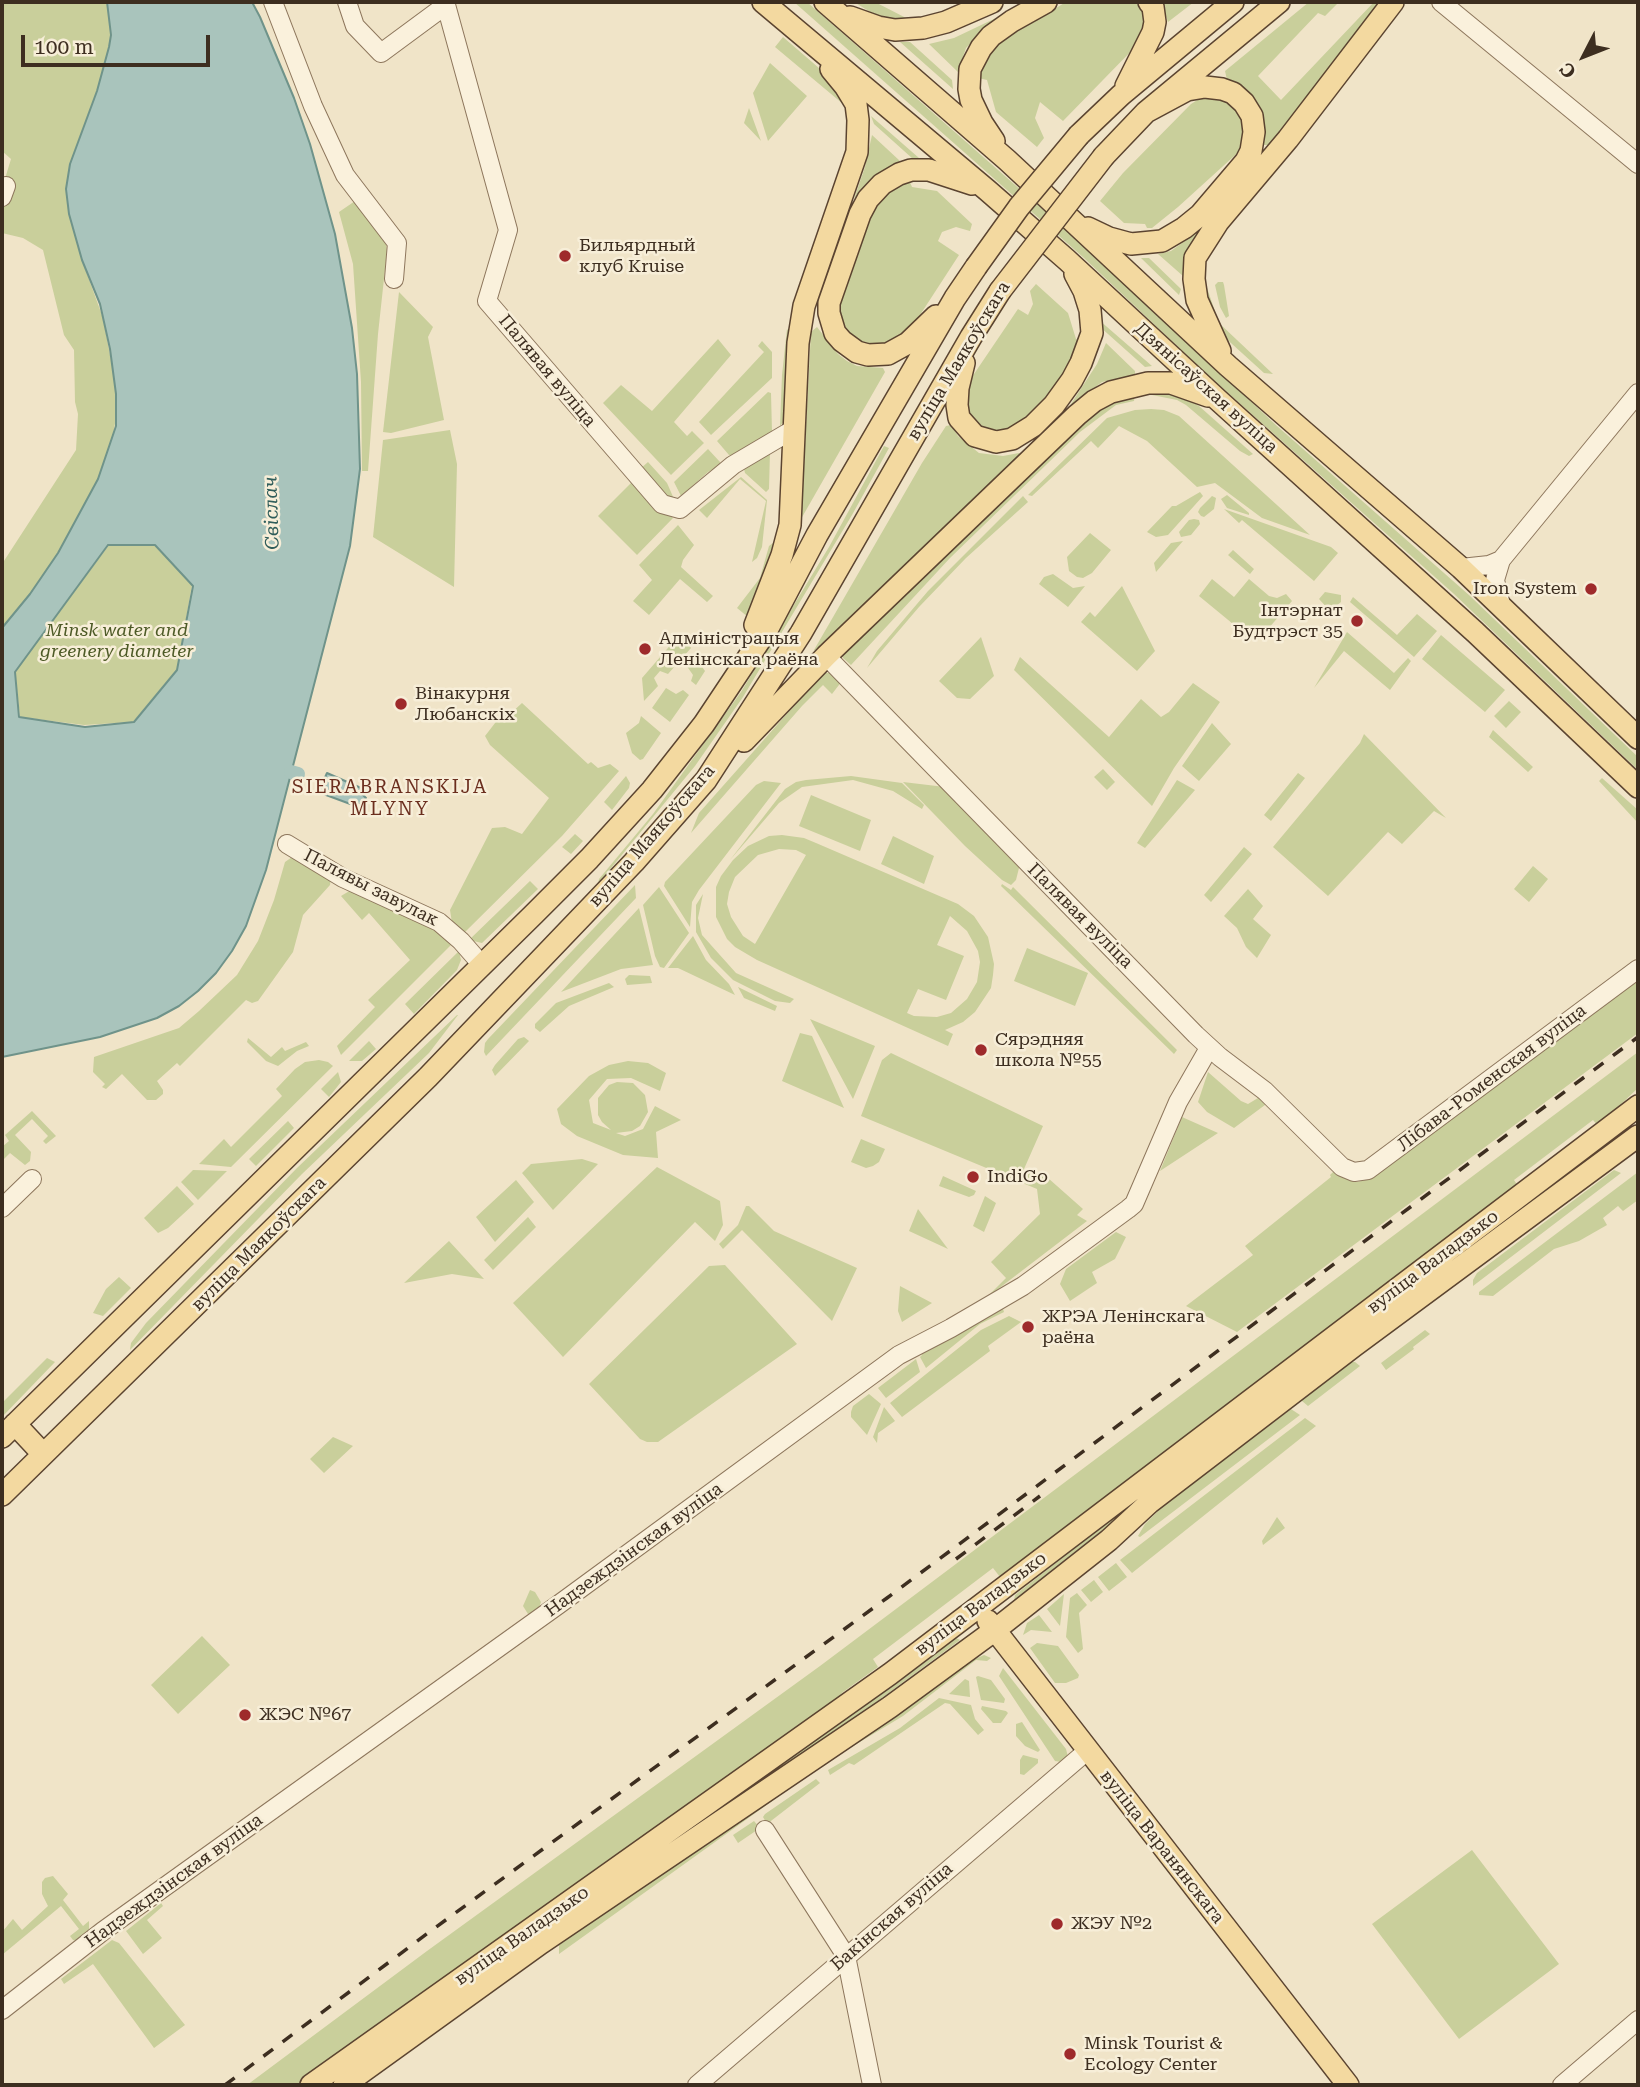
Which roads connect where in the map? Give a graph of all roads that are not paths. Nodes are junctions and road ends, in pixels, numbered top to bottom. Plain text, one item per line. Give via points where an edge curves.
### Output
1 (273, 2) edge
2 (347, 2) edge
3 (763, 2) edge
4 (992, 2) edge
5 (1046, 2) edge
6 (1149, 2) edge
7 (1233, 2) edge
8 (1279, 2) edge
9 (1393, 2) edge
10 (1441, 2) edge
11 (829, 5) edge
12 (793, 25) junction
13 (1121, 95) junction
14 (1146, 113) junction
15 (1007, 160) junction
16 (1638, 164) edge
17 (987, 190) junction
18 (1071, 219) junction
19 (1067, 260) junction
20 (394, 279) dead end
21 (955, 298) junction
22 (971, 337) junction
23 (1228, 366) junction
24 (1638, 393) edge
25 (1217, 399) junction
26 (794, 429) junction
27 (1501, 560) junction
28 (1461, 568) junction
29 (1501, 605) junction
30 (826, 656) junction
31 (724, 694) junction
32 (1638, 738) edge
33 (706, 779) junction
34 (1638, 787) edge
35 (287, 844) dead end
36 (534, 914) junction
37 (558, 939) junction
38 (482, 965) junction
39 (1638, 969) edge
40 (1209, 1048) junction
41 (1638, 1107) edge
42 (1636, 1139) edge
43 (1342, 1167) joint
44 (32, 1179) dead end
45 (2, 1208) edge
46 (8, 1430) edge
47 (43, 1454) junction
48 (2, 1494) edge
49 (978, 1608) junction
50 (995, 1630) junction
51 (1087, 1751) junction
52 (765, 1830) dead end
53 (846, 1956) junction
54 (2, 2010) edge
55 (1638, 2020) edge
56 (311, 2085) edge
57 (344, 2085) edge
58 (697, 2085) edge
59 (872, 2085) edge
60 (1348, 2085) edge
61 (1562, 2085) edge

1 - 20 street via 345,175 397,243
2 - 26 street, Палявая вуліца via 355,26 381,53 446,5 508,230 487,301 662,503 680,509 733,466
3 - 12 main road, Дзянісаўская вуліца
4 - 11 main road via 932,27 895,30 862,23
5 - 15 main road via 991,36 970,69 971,100
6 - 13 main road via 1156,22 1153,33
7 - 13 main road, вуліца Маякоўскага
8 - 14 main road, вуліца Маякоўскага
9 - 23 main road via 1288,139 1217,222 1195,258 1197,300
10 - 16 street
11 - 15 main road, Дзянісаўская вуліца
12 - 17 main road, Дзянісаўская вуліца
12 - 26 main road via 845,86 856,104 858,120 857,152 804,306
13 - 21 main road, вуліца Маякоўскага, bridge via 1079,135 1019,207
14 - 18 main road via 1187,90 1222,89 1233,93 1252,116 1251,151 1200,215 1162,241 1131,244
14 - 22 main road, вуліца Маякоўскага, bridge via 1104,156 1000,291
15 - 18 main road, Дзянісаўская вуліца
17 - 19 main road, Дзянісаўская вуліца
17 - 21 main road via 929,170 911,170 882,184 860,214 829,313 835,333 857,352 888,354 908,343
18 - 23 main road, Дзянісаўская вуліца
19 - 22 main road via 1084,291 1092,333 1072,380 1055,405 1013,439 996,442 975,436 959,418 958,388
19 - 25 main road, Дзянісаўская вуліца
21 - 31 main road, вуліца Маякоўскага via 768,628
22 - 33 main road, вуліца Маякоўскага via 801,633
23 - 28 main road, Дзянісаўская вуліца
24 - 27 street
25 - 30 main road via 1171,383 1149,383 1094,401
25 - 34 main road, Дзянісаўская вуліца via 1475,632
26 - 31 main road via 790,525 764,605
27 - 28 street
27 - 29 street via 1495,580
28 - 29 main road, Дзянісаўская вуліца
29 - 32 main road, Дзянісаўская вуліца
30 - 33 main road
30 - 40 street, Палявая вуліца
31 - 36 main road, вуліца Маякоўскага via 652,790
33 - 37 main road, вуліца Маякоўскага via 634,862
35 - 38 street, Палявы завулак via 343,878 439,922
36 - 37 main road
36 - 38 main road, вуліца Маякоўскага
37 - 47 main road, вуліца Маякоўскага via 428,1077
38 - 46 main road, вуліца Маякоўскага
39 - 43 street, Лібава-Роменская вуліца via 1368,1170 1354,1172
40 - 43 street, Палявая вуліца via 1265,1091
40 - 54 street, Надзеждзінская вуліца via 1128,1209 1023,1286 899,1355 103,1931
41 - 49 main road, вуліца Валадзько
42 - 50 main road, вуліца Валадзько via 1149,1503
44 - 45 street
46 - 47 main road
47 - 48 main road, вуліца Маякоўскага
49 - 50 main road, вуліца Варанянскага
49 - 56 main road, вуліца Валадзько
50 - 51 main road, вуліца Варанянскага
50 - 57 main road, вуліца Валадзько via 890,1707 541,1943
51 - 53 street, Бакінская вуліца
51 - 60 main road, вуліца Варанянскага
52 - 53 street
53 - 58 street, Бакінская вуліца
53 - 59 street
55 - 61 street

